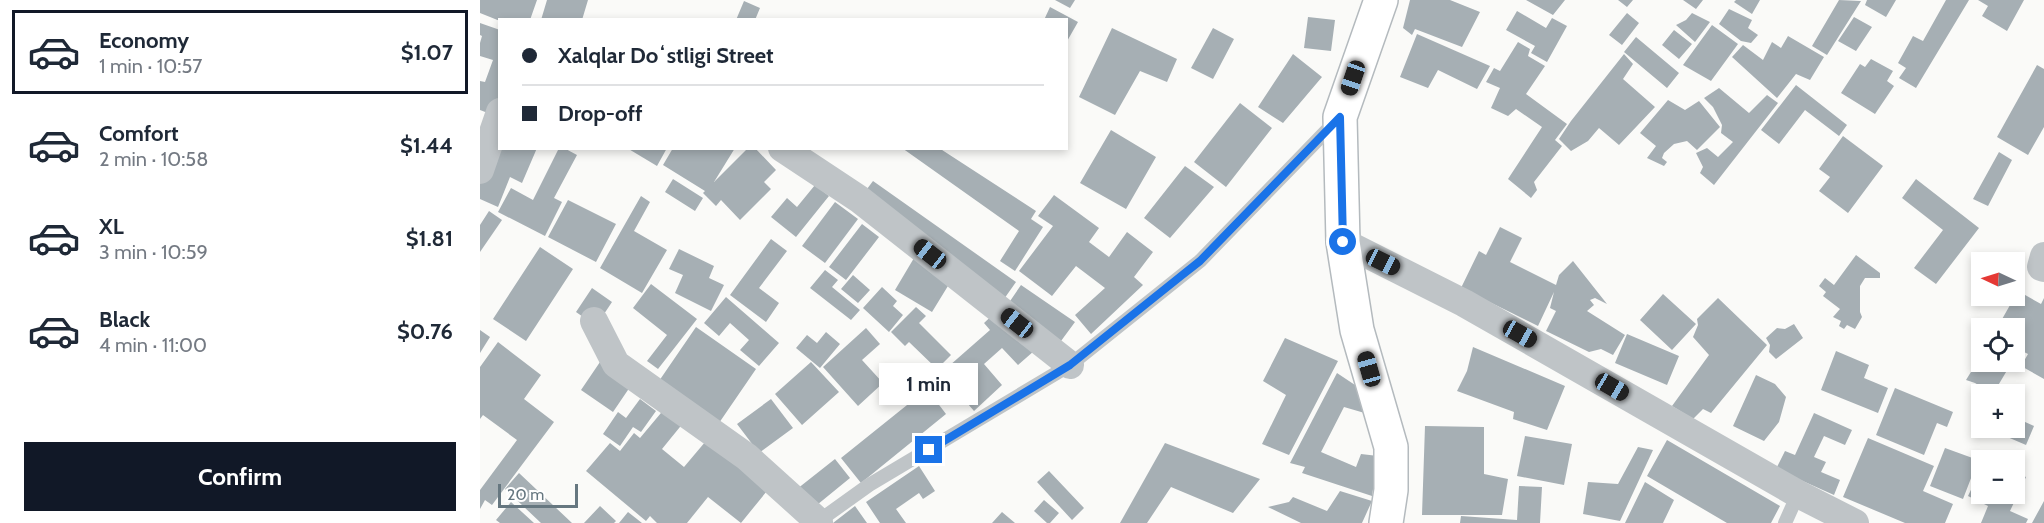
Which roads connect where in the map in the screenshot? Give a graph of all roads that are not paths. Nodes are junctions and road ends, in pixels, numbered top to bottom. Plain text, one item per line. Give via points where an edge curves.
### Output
1 (1381, 0) edge
2 (1340, 117) junction
3 (498, 118) edge
4 (785, 150) edge
5 (480, 170) edge
6 (1343, 242) junction
7 (2044, 256) edge
8 (2044, 268) edge
9 (594, 321) dead end
10 (1070, 365) junction
11 (1798, 494) junction
12 (818, 522) edge
13 (1386, 523) edge
14 (1785, 523) edge
15 (1855, 523) edge

1 - 2 main road
2 - 6 main road
2 - 10 lane via 1200,261
3 - 5 street
4 - 10 street via 859,199
6 - 11 street via 1464,303
6 - 13 main road via 1357,330 1391,447
7 - 8 street
9 - 12 street via 616,364 747,457
10 - 12 lane via 869,485
11 - 14 lane
11 - 15 street

